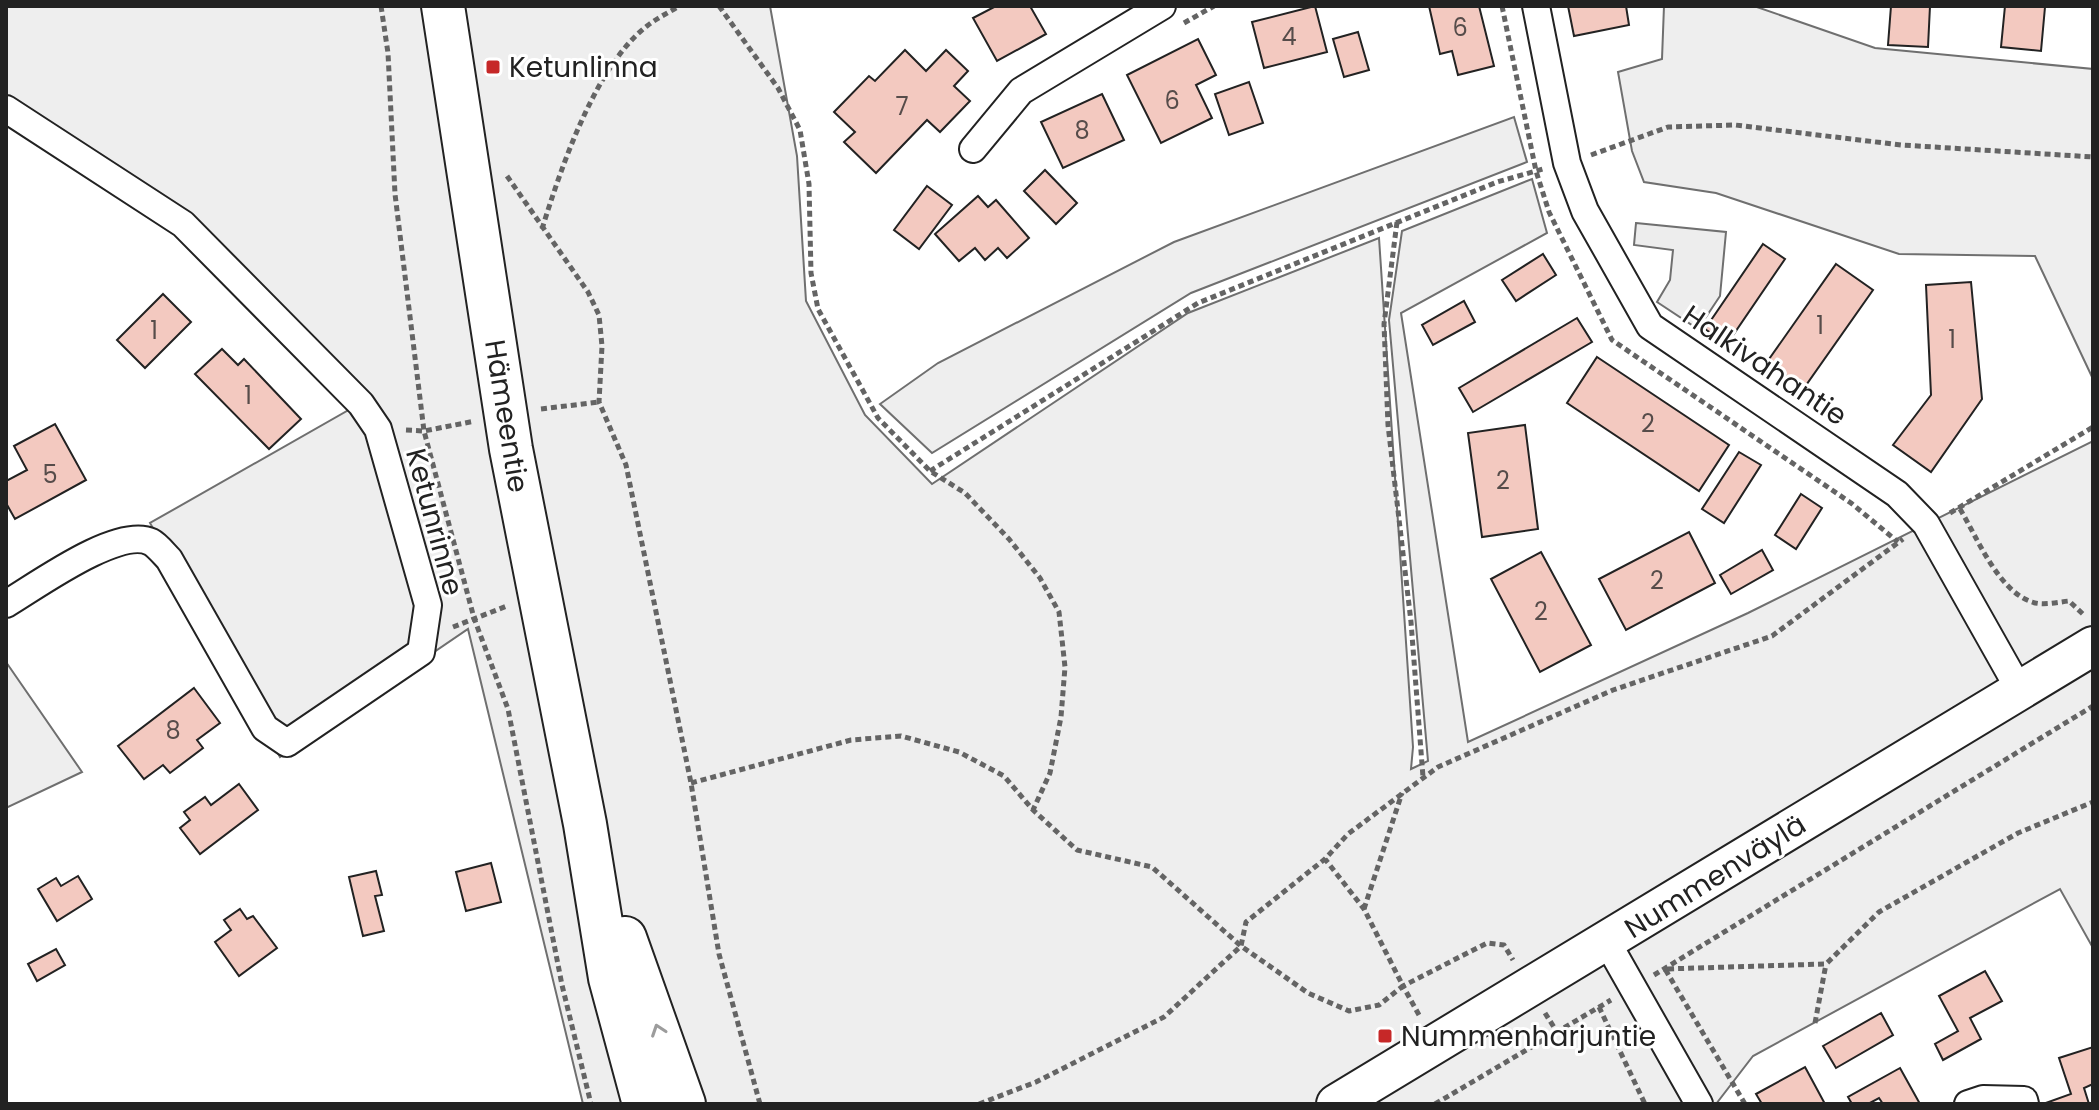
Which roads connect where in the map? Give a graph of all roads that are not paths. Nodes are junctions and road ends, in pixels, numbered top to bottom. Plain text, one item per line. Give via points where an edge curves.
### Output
1 (443, 6) edge
2 (1162, 6) edge
3 (1536, 6) edge
4 (6, 109) edge
5 (973, 149) dead end
6 (6, 604) edge
7 (2090, 634) edge
8 (2019, 689) junction
9 (585, 824) junction
10 (1607, 942) junction
11 (644, 1104) edge
12 (684, 1104) edge
13 (1336, 1104) edge
14 (1699, 1104) edge
15 (1968, 1104) edge
16 (2025, 1104) edge

1 - 9 main road, Hämeentie via 511,449
2 - 5 street via 1021,91
3 - 8 street, Halkivahantie via 1567,163 1585,211 1650,326 1897,494 1926,524
4 - 6 street, Ketunrinne via 183,224 341,383 378,429 428,605 421,652 287,743 265,728 169,559 150,542 130,539 90,553
7 - 8 street, Nummenväylä
8 - 10 street, Nummenväylä
9 - 11 main road, Hämeentie via 610,978
12 -> 9 main road, Hämeentie
10 - 13 street, Nummenväylä
10 - 14 street
15 - 16 street via 1983,1099

